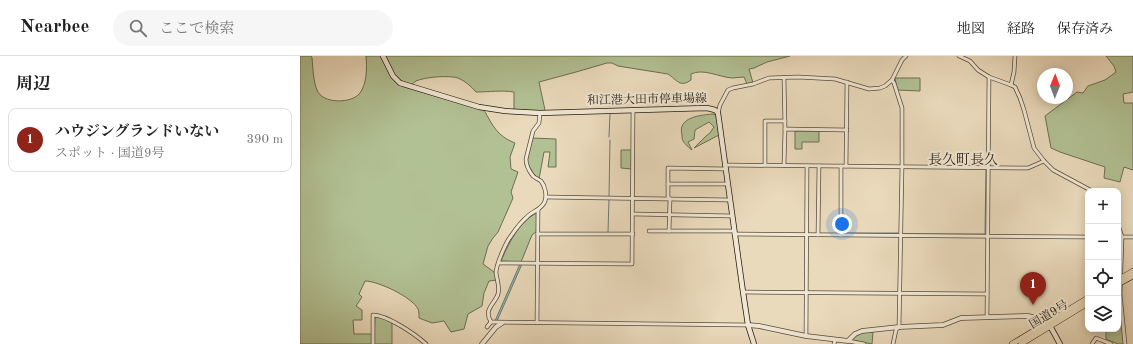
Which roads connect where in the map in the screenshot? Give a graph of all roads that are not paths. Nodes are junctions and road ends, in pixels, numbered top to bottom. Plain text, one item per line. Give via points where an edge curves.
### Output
1 (383, 56) edge
2 (906, 56) edge
3 (959, 56) edge
4 (1016, 56) edge
5 (989, 77) junction
6 (784, 78) junction
7 (892, 80) junction
8 (847, 82) junction
9 (1011, 85) junction
10 (633, 110) junction
11 (540, 113) junction
12 (718, 113) junction
13 (785, 121) junction
14 (785, 129) junction
15 (847, 130) junction
16 (1044, 161) junction
17 (764, 166) junction
18 (784, 166) junction
19 (807, 166) junction
20 (818, 166) junction
21 (841, 166) junction
22 (846, 166) junction
23 (902, 166) junction
24 (725, 167) junction
25 (988, 167) junction
26 (668, 184) junction
27 (728, 184) junction
28 (1086, 188) edge
29 (546, 198) junction
30 (632, 198) junction
31 (670, 199) junction
32 (730, 200) junction
33 (538, 210) junction
34 (634, 214) dead end
35 (670, 215) junction
36 (732, 216) junction
37 (650, 231) dead end
38 (669, 231) junction
39 (734, 233) junction
40 (538, 234) junction
41 (633, 234) junction
42 (807, 235) junction
43 (818, 235) junction
44 (841, 235) junction
45 (901, 236) junction
46 (988, 237) junction
47 (1085, 237) edge
48 (1121, 237) edge
49 (1133, 237) edge
50 (499, 263) junction
51 (537, 263) junction
52 (1133, 271) edge
53 (1133, 276) edge
54 (1121, 280) edge
55 (1121, 280) edge
56 (743, 292) junction
57 (806, 293) junction
58 (900, 294) junction
59 (988, 294) junction
60 (1120, 296) edge
61 (1085, 300) edge
62 (1085, 305) edge
63 (987, 317) junction
64 (491, 322) junction
65 (502, 323) junction
66 (537, 323) junction
67 (748, 325) junction
68 (1049, 325) junction
69 (899, 327) junction
70 (487, 328) dead end
71 (806, 336) junction
72 (848, 341) junction
73 (835, 342) edge
74 (373, 344) edge
75 (426, 344) edge
76 (482, 344) edge
77 (754, 344) edge
78 (864, 344) edge
79 (893, 344) edge
80 (1012, 344) edge
81 (1021, 344) edge
82 (1060, 344) edge
83 (1092, 344) edge
84 (1111, 344) edge
85 (1125, 344) edge

1 - 11 main road, 和江港大田市停車場線 via 393,76 408,86 492,110
2 - 7 street
3 - 5 street via 970,61
4 - 9 street
5 - 9 street
5 - 25 street
6 - 8 street via 835,79
6 - 12 street via 769,78 728,90
6 - 13 street
7 - 8 street via 885,86 875,89
7 - 23 street via 902,108
8 - 15 street
9 - 16 street via 1017,90 1020,98 1034,148
10 - 11 main road, 和江港大田市停車場線
10 - 12 main road, 和江港大田市停車場線 via 707,108
10 - 30 street
11 - 29 street via 526,164 533,176 544,186
12 - 24 main road, 和江港大田市停車場線
13 - 14 street
13 - 17 street via 764,121
14 - 15 street
14 - 18 street
15 - 22 street
16 - 25 street via 1028,168
16 - 28 street via 1053,170
17 - 18 street
17 - 24 street
18 - 19 street
19 - 20 street
19 - 42 street
20 - 21 street
20 - 43 street
21 - 22 street
21 - 44 street
22 - 23 street
23 - 25 street
23 - 45 street
24 - 26 street via 668,168
24 - 27 main road, 和江港大田市停車場線
25 - 46 street
26 - 27 street
26 - 31 street
27 - 32 main road, 和江港大田市停車場線
29 - 30 street
29 - 33 street
30 - 31 street
30 - 41 street
31 - 32 street
31 - 35 street
32 - 36 main road, 和江港大田市停車場線
33 - 40 street
33 - 50 street via 527,216 510,237
34 - 35 street
35 - 36 street
35 - 38 street
36 - 39 main road, 和江港大田市停車場線
37 - 38 street
38 - 39 street
39 - 42 street
39 - 56 main road, 和江港大田市停車場線
40 - 41 street
40 - 51 street
41 - 51 street via 632,264
42 - 43 street
42 - 57 street
43 - 44 street
44 - 45 street
45 - 46 street
45 - 58 street
46 - 47 street
46 - 59 street
48 - 49 street
50 - 51 street
50 - 64 street via 496,272 498,294 489,312
51 - 66 street
52 - 54 highway
53 - 55 highway
56 - 57 street
56 - 67 main road, 和江港大田市停車場線
57 - 58 street
57 - 71 street
58 - 59 street
58 - 69 street
59 - 63 street
60 - 85 street
61 - 68 highway, 国道9号
62 - 68 highway, 国道9号
63 - 68 street via 1028,316
63 - 69 street via 961,318 943,325
64 - 65 street
64 - 70 street
65 - 66 street
65 - 76 street
66 - 67 street
67 - 71 street
67 - 77 main road, 和江港大田市停車場線
68 - 80 highway, 国道9号
68 - 81 highway, 国道9号
68 - 82 main road
69 - 72 street via 862,331
69 - 79 street
71 - 73 street
72 - 73 street
72 - 78 street
74 - 75 street via 373,314 402,327
83 - 84 street via 1096,338

